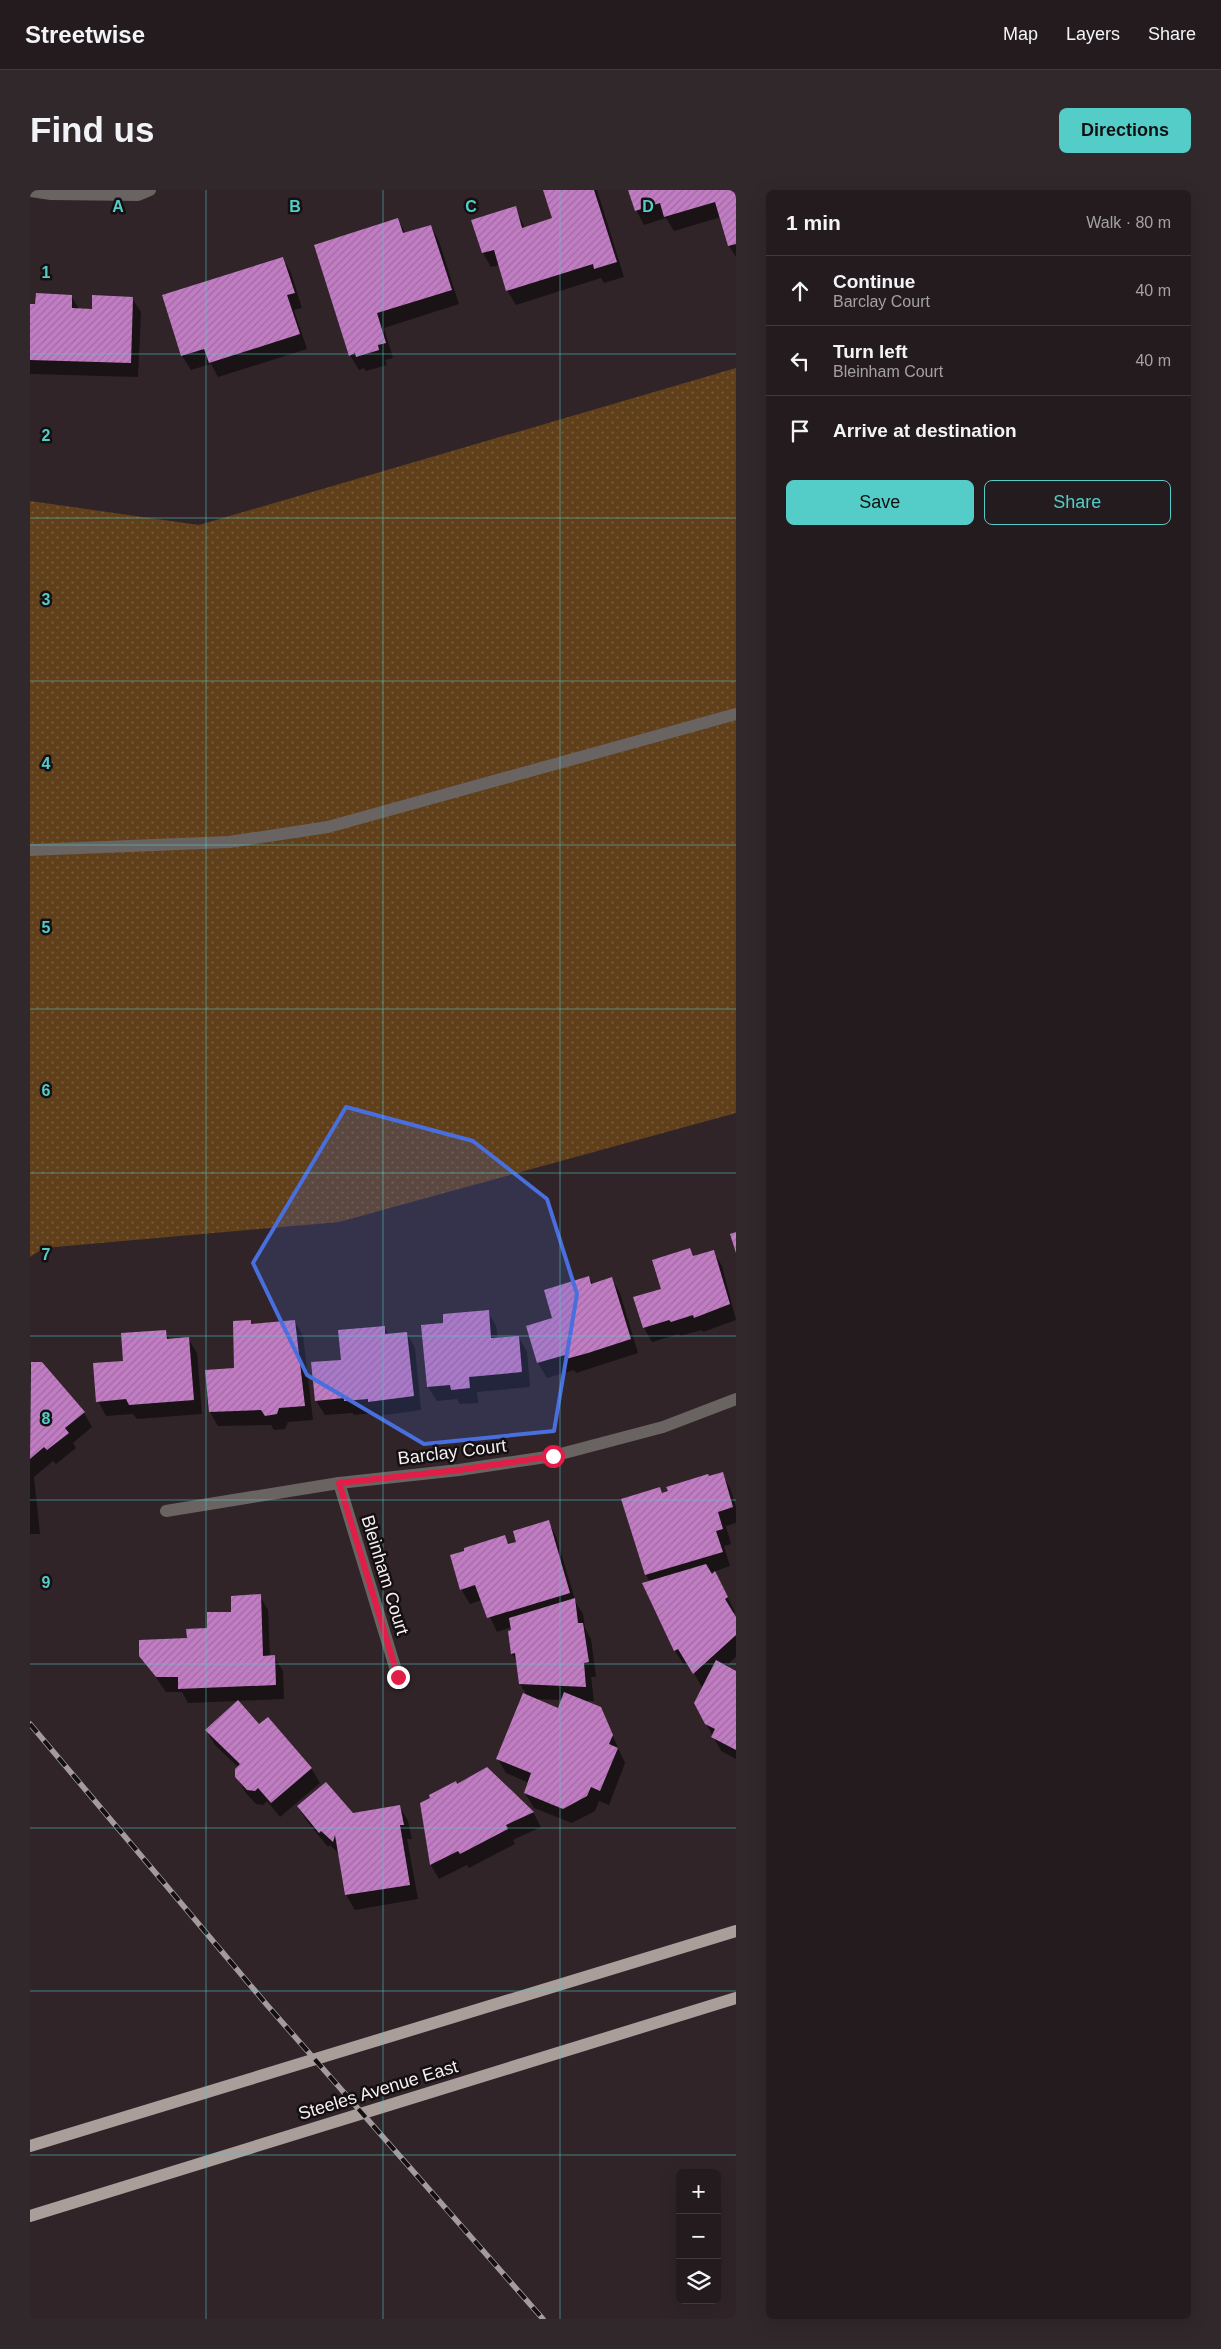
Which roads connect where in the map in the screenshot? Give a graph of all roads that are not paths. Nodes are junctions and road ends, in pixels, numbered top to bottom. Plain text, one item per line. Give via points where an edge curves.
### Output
1 (30, 190) edge
2 (150, 190) edge
3 (736, 714) edge
4 (30, 850) edge
5 (736, 1399) edge
6 (339, 1483) junction
7 (166, 1511) dead end
8 (398, 1677) dead end
9 (736, 1932) edge
10 (736, 1998) edge
11 (30, 2146) edge
12 (30, 2216) edge

1 - 2 street via 52,194 138,195
3 - 4 street via 328,827 229,842
5 - 6 street, Barclay Court via 663,1427 553,1456
6 - 7 street, Barclay Court
6 - 8 street, Bleinham Court
9 - 11 main road
10 - 12 main road, Steeles Avenue East

